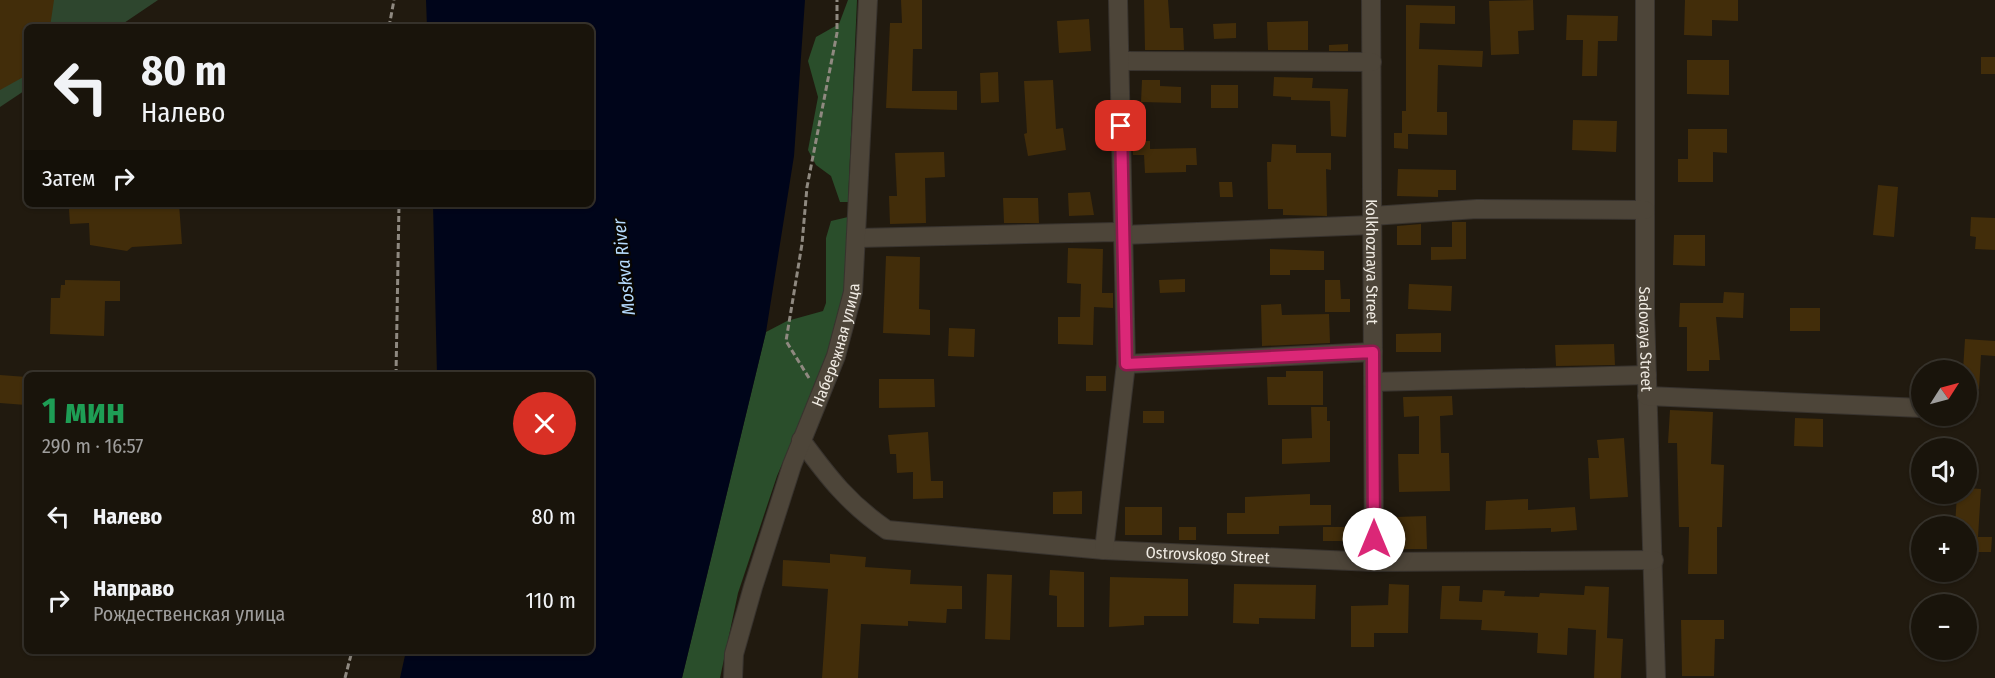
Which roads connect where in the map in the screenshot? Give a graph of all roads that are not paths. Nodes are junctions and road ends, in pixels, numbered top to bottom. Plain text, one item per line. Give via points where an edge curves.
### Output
1 (868, 0) edge
2 (1119, 0) edge
3 (1371, 0) edge
4 (1645, 0) edge
5 (1120, 61) junction
6 (1371, 62) junction
7 (1645, 210) junction
8 (1372, 220) junction
9 (1123, 235) junction
10 (858, 238) junction
11 (1373, 352) junction
12 (1126, 364) junction
13 (1647, 375) junction
14 (1373, 382) junction
15 (1647, 396) junction
16 (1911, 408) edge
17 (801, 441) junction
18 (1104, 550) junction
19 (1653, 560) junction
20 (1374, 562) junction
21 (733, 678) edge
22 (1656, 678) edge

1 - 10 street, Набережная улица
2 - 5 street
3 - 6 street, Kolkhoznaya Street
4 - 7 street, Sadovaya Street
5 - 6 street
5 - 9 street
6 - 8 street, Kolkhoznaya Street
7 - 8 street via 1477,209
7 - 13 street, Sadovaya Street
8 - 9 street
8 - 11 street, Kolkhoznaya Street
9 - 10 street via 1115,232
9 - 12 street
10 - 17 street, Набережная улица via 847,321
11 - 12 street
11 - 14 street, Kolkhoznaya Street
12 - 18 street
13 - 14 street
13 - 15 street, Sadovaya Street
14 - 20 street, Kolkhoznaya Street
15 - 16 street
15 - 19 street, Sadovaya Street
17 - 18 street, Ostrovskogo Street via 835,487 887,530
17 - 21 street, Набережная улица via 753,587 734,654
18 - 20 street, Ostrovskogo Street
19 - 20 street, Ostrovskogo Street
19 - 22 street, Sadovaya Street

